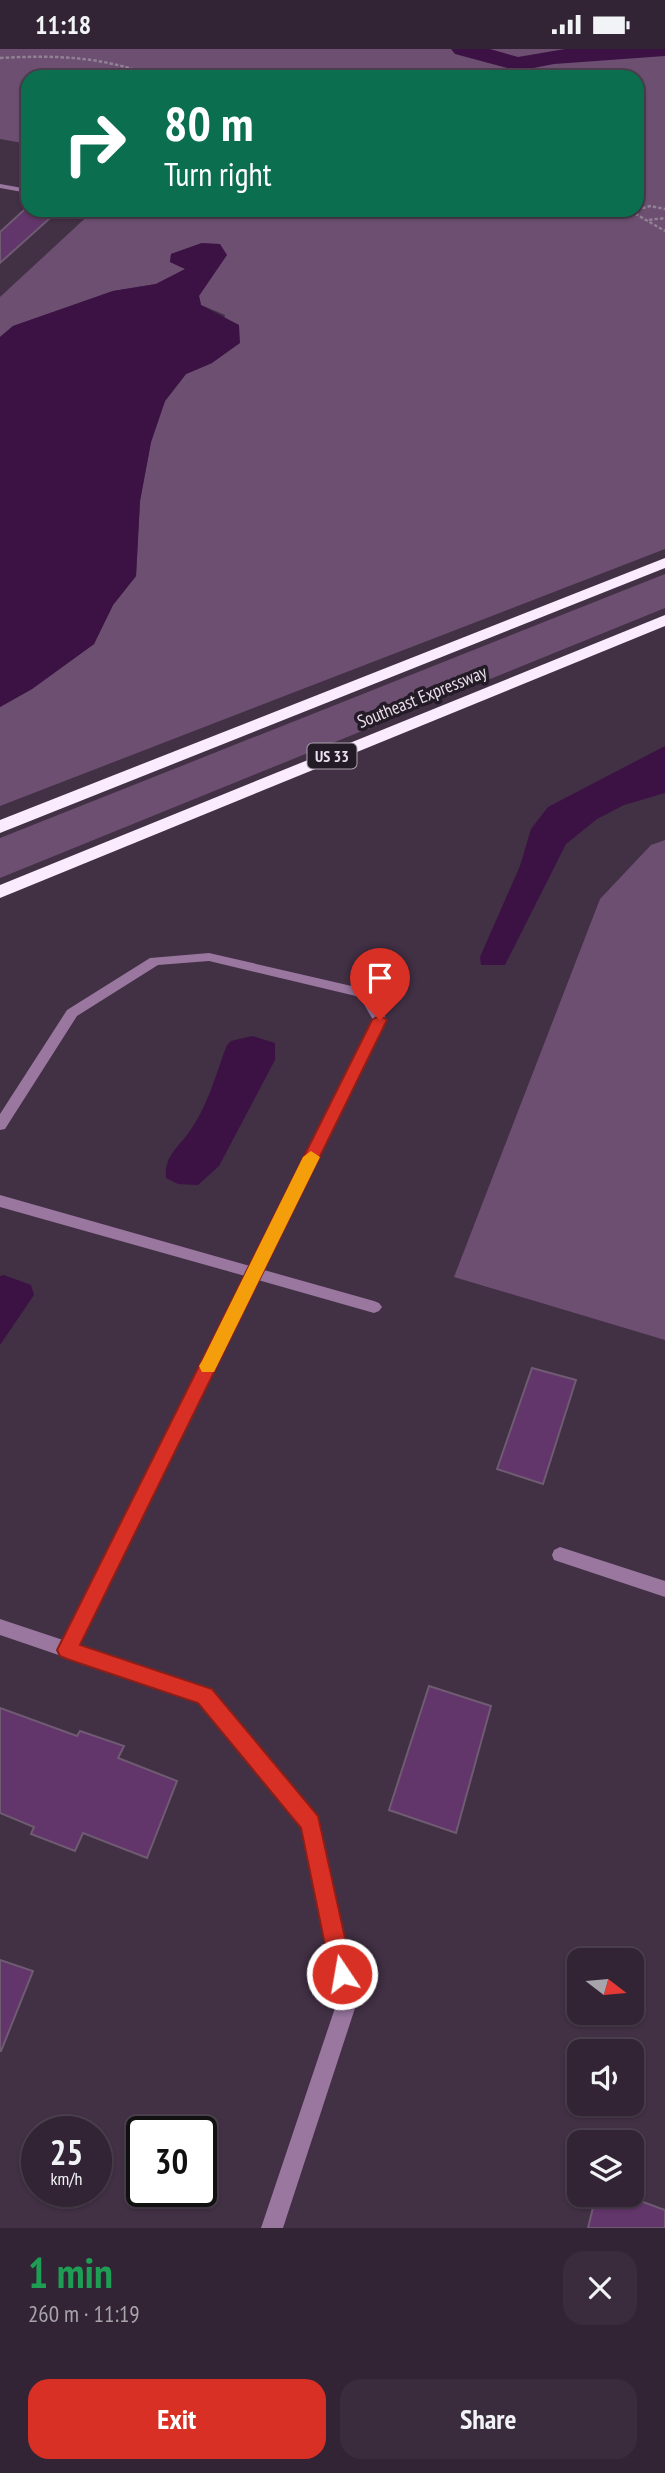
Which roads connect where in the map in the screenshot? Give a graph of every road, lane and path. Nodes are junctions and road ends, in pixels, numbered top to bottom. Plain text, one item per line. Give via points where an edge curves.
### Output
1 (0, 58) edge
2 (139, 70) edge
3 (0, 187) edge
4 (10, 188) junction
5 (21, 190) edge
6 (0, 197) edge
7 (644, 208) edge
8 (665, 209) edge
9 (644, 216) edge
10 (665, 218) edge
11 (648, 219) junction
12 (665, 231) edge
13 (665, 563) edge
14 (665, 620) edge
15 (0, 827) edge
16 (0, 892) edge
17 (0, 1125) edge
18 (0, 1201) edge
19 (253, 1275) junction
20 (374, 1307) dead end
21 (559, 1555) dead end
22 (665, 1589) edge
23 (0, 1627) edge
24 (67, 1650) junction
25 (272, 2228) edge

1 - 2 path via 98,57
3 - 4 street
4 - 5 street
4 - 6 street
7 - 8 path
9 - 11 path
10 - 11 path
11 - 12 path
13 - 15 highway, Southeast Expressway
14 - 16 highway, Southeast Expressway / US 33
17 - 19 street via 72,1013 155,961 209,957 364,993 380,1020
18 - 19 street
19 - 20 street
19 - 24 street
21 - 22 street
23 - 24 street
24 - 25 street via 205,1696 310,1823 348,1999

